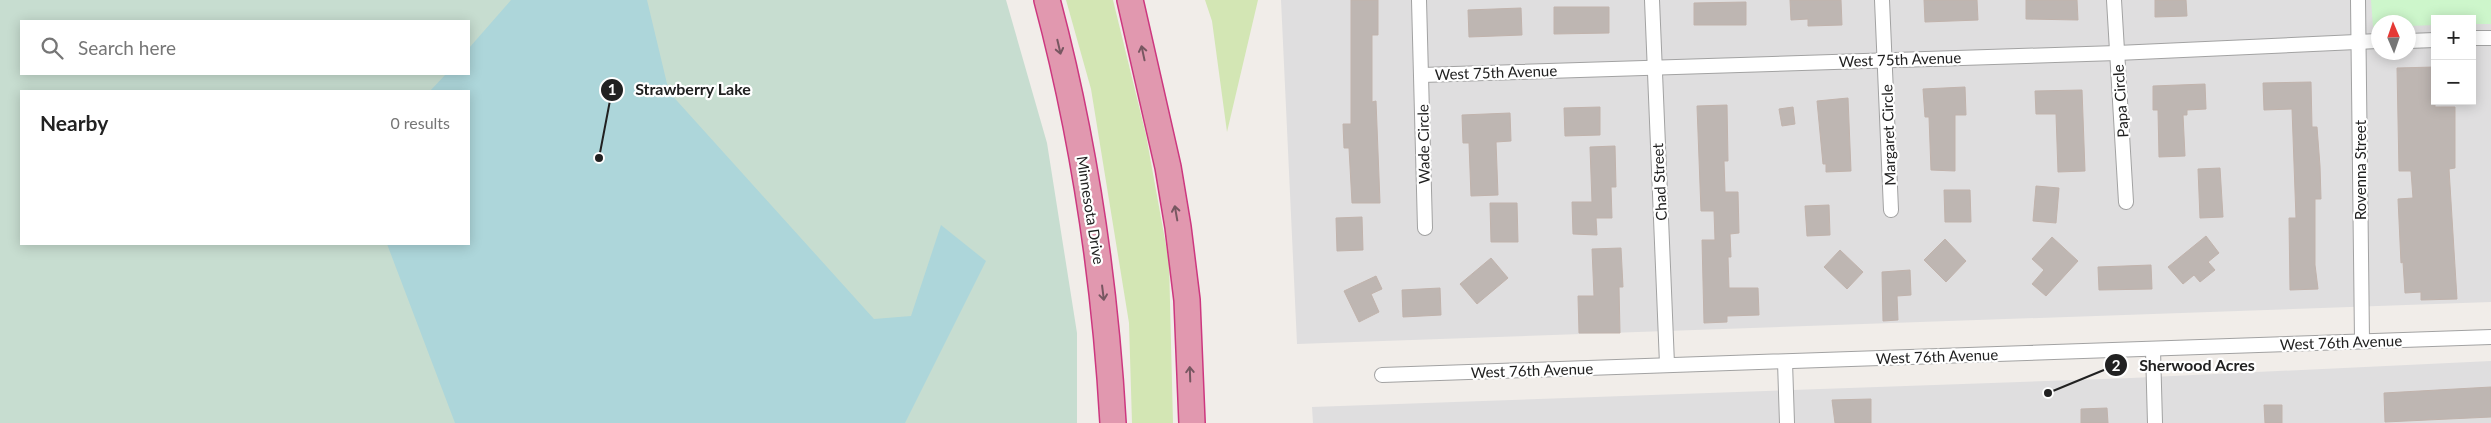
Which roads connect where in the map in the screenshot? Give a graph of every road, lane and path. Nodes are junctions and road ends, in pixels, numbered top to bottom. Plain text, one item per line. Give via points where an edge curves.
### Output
1 (1047, 0) edge
2 (1130, 0) edge
3 (1419, 0) edge
4 (1652, 0) edge
5 (1882, 0) edge
6 (2114, 0) edge
7 (2358, 0) edge
8 (2476, 38) edge
9 (2491, 38) edge
10 (2416, 40) edge
11 (2431, 40) edge
12 (2359, 42) junction
13 (2371, 42) edge
14 (2117, 53) junction
15 (1885, 59) junction
16 (1654, 68) junction
17 (1422, 74) junction
18 (2126, 202) dead end
19 (1891, 210) dead end
20 (1425, 228) dead end
21 (2491, 337) edge
22 (2362, 340) junction
23 (2153, 350) junction
24 (1785, 362) junction
25 (1667, 364) junction
26 (1382, 375) dead end
27 (1113, 423) edge
28 (1192, 423) edge
29 (1787, 423) edge
30 (2155, 423) edge

1 -> 27 highway, Minnesota Drive via 1083,157 1108,334
28 -> 2 highway via 1187,300 1178,227
3 - 17 street, Wade Circle
4 - 16 street, Chad Street
5 - 15 street, Margaret Circle
6 - 14 street, Papa Circle
7 - 12 street, Rovenna Street
8 - 9 street
10 - 11 street
12 - 13 street, West 75th Avenue
12 - 14 street, West 75th Avenue
12 - 22 street, Rovenna Street
14 - 15 street, West 75th Avenue
14 - 18 street, Papa Circle
15 - 16 street, West 75th Avenue
15 - 19 street, Margaret Circle
16 - 17 street, West 75th Avenue
16 - 25 street, Chad Street
17 - 20 street, Wade Circle
21 - 22 street, West 76th Avenue
22 - 23 street, West 76th Avenue
23 - 24 street, West 76th Avenue
23 - 30 street
24 - 25 street, West 76th Avenue
24 - 29 street
25 - 26 street, West 76th Avenue

